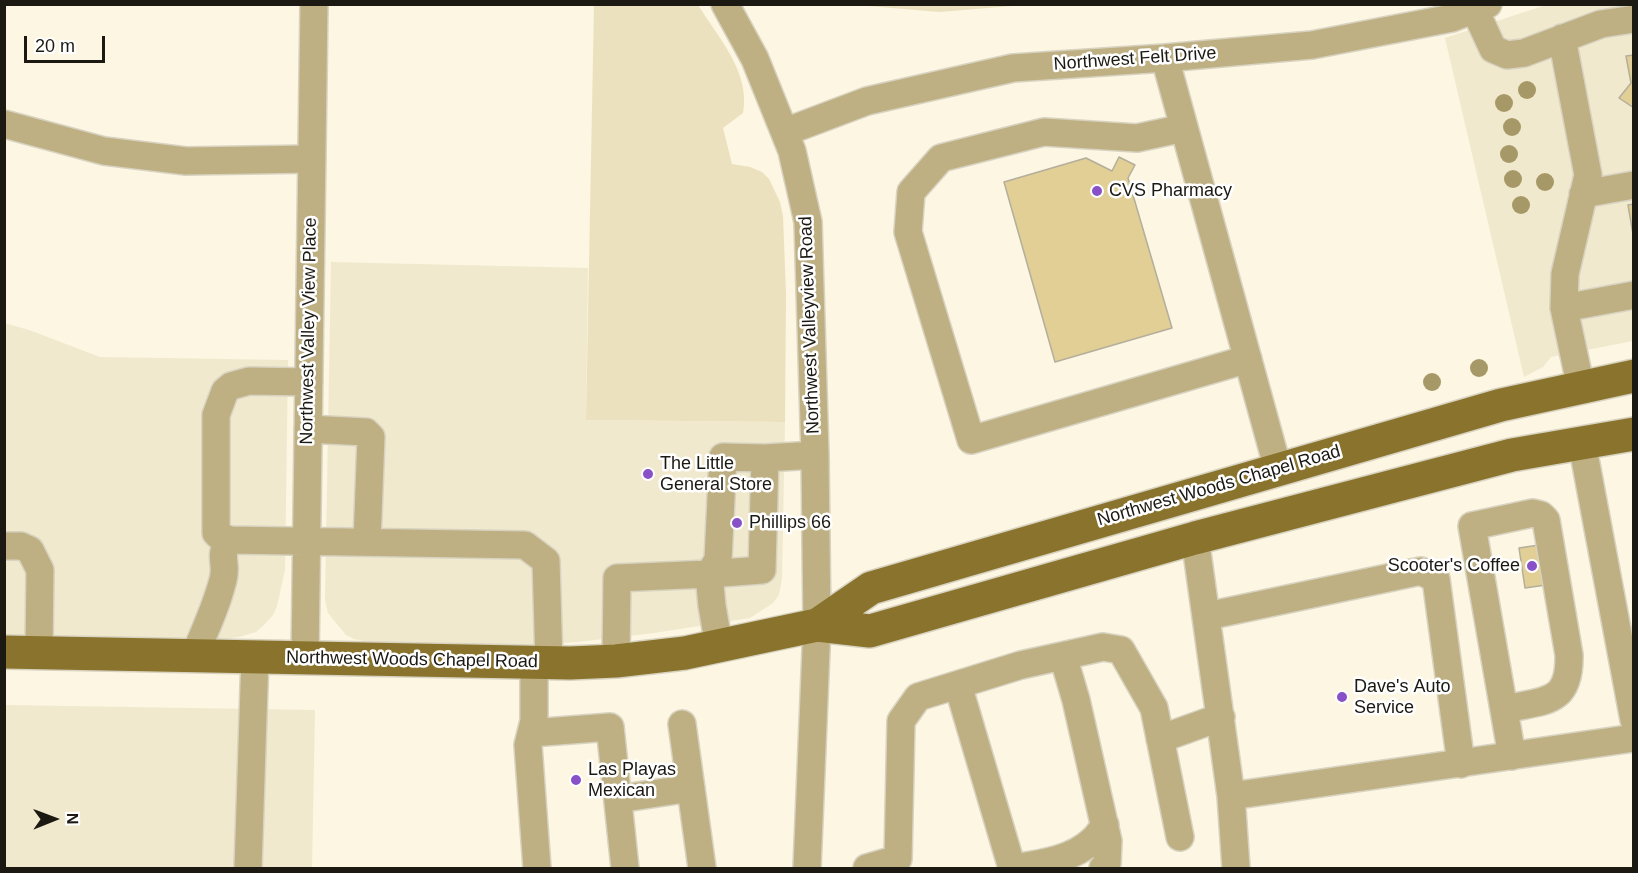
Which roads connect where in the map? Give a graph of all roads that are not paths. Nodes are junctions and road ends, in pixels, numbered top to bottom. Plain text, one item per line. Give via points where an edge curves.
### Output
1 (314, 4) edge
2 (726, 4) edge
3 (1482, 7) edge
4 (1634, 18) edge
5 (1562, 38) junction
6 (1165, 58) junction
7 (4, 124) edge
8 (1184, 128) junction
9 (785, 132) junction
10 (312, 159) junction
11 (1634, 185) edge
12 (1583, 194) junction
13 (1634, 296) edge
14 (1564, 308) junction
15 (1248, 358) junction
16 (1634, 376) edge
17 (309, 382) junction
18 (1581, 388) junction
19 (308, 429) junction
20 (1634, 434) edge
21 (1582, 443) junction
22 (815, 455) junction
23 (765, 458) junction
24 (1278, 469) junction
25 (1195, 538) junction
26 (230, 540) junction
27 (306, 541) junction
28 (367, 542) junction
29 (4, 546) edge
30 (709, 574) junction
31 (1207, 616) junction
32 (817, 625) junction
33 (719, 646) junction
34 (4, 652) edge
35 (39, 652) junction
36 (194, 656) junction
37 (1063, 656) junction
38 (255, 657) junction
39 (304, 658) junction
40 (616, 661) junction
41 (542, 662) junction
42 (958, 685) junction
43 (1505, 709) junction
44 (1221, 717) junction
45 (1634, 720) edge
46 (682, 724) dead end
47 (531, 733) junction
48 (1634, 738) edge
49 (1160, 739) junction
50 (1512, 756) junction
51 (1461, 764) junction
52 (691, 788) junction
53 (1231, 796) junction
54 (618, 799) junction
55 (1105, 825) junction
56 (1180, 837) dead end
57 (899, 864) edge
58 (248, 868) edge
59 (537, 868) edge
60 (625, 868) edge
61 (702, 868) edge
62 (807, 868) edge
63 (867, 868) edge
64 (1012, 868) edge
65 (1103, 868) edge
66 (1236, 868) edge

1 - 10 street, Northwest Valley View Place
2 - 9 street, Northwest Valleyview Road via 755,59
3 - 5 street via 1493,49 1507,55 1524,53
3 - 6 street, Northwest Felt Drive via 1452,18 1312,45
4 - 5 street via 1601,24
5 - 12 street via 1588,175
6 - 8 street
6 - 9 street, Northwest Felt Drive via 1012,68 867,101
7 - 10 street via 104,151 186,160
8 - 15 street
8 - 15 street via 1137,138 1044,132 941,158 911,192 908,232 971,440
9 - 22 street, Northwest Valleyview Road via 808,222
10 - 17 street, Northwest Valley View Place
11 - 12 street
12 - 14 street via 1565,274
13 - 14 street
14 - 18 street
15 - 24 street
16 - 18 main road, Northwest Woods Chapel Road
17 - 19 street, Northwest Valley View Place
17 - 26 street via 242,382 231,386 220,399 216,415 215,528 219,536
18 - 24 main road, Northwest Woods Chapel Road via 1501,405
19 - 27 street, Northwest Valley View Place
19 - 28 street via 366,432 371,437
20 - 21 main road, Northwest Woods Chapel Road
21 - 25 main road, Northwest Woods Chapel Road via 1512,455
21 - 45 street
22 - 23 street
22 - 32 street, Northwest Valleyview Road
23 - 30 street via 723,457 718,560
23 - 30 street via 762,570
24 - 32 main road, Northwest Woods Chapel Road via 871,588
25 - 31 street
25 - 32 main road, Northwest Woods Chapel Road via 870,631
26 - 27 street
26 - 36 street via 222,552 222,583
27 - 28 street
27 - 39 street, Northwest Valley View Place
28 - 41 street via 525,545 546,561
29 - 35 street via 30,550 40,570
30 - 33 street
30 - 40 street via 617,578
31 - 44 street
31 - 51 street via 1420,571 1436,579
32 - 33 main road, Northwest Woods Chapel Road
32 - 62 street, Northwest Valleyview Road
33 - 40 main road, Northwest Woods Chapel Road
34 - 35 main road, Northwest Woods Chapel Road
35 - 36 main road, Northwest Woods Chapel Road
36 - 38 main road, Northwest Woods Chapel Road
37 - 42 street
37 - 49 street via 1103,647 1121,650 1154,708
37 - 55 street
38 - 39 main road, Northwest Woods Chapel Road
38 - 58 street
39 - 41 main road, Northwest Woods Chapel Road
40 - 41 main road, Northwest Woods Chapel Road
41 - 47 street
42 - 57 street via 918,697 901,721
42 - 64 street
43 - 43 street via 1552,698 1566,684 1569,669 1546,520 1533,513 1472,526
43 - 50 street
44 - 49 street
44 - 53 street
46 - 52 street
47 - 54 street via 609,727
47 - 59 street via 528,745
48 - 50 street
49 - 56 street
50 - 51 street
51 - 53 street
52 - 54 street
52 - 61 street
53 - 66 street
54 - 60 street
55 - 64 street via 1077,851 1047,863
55 - 65 street via 1107,864
57 - 63 street

